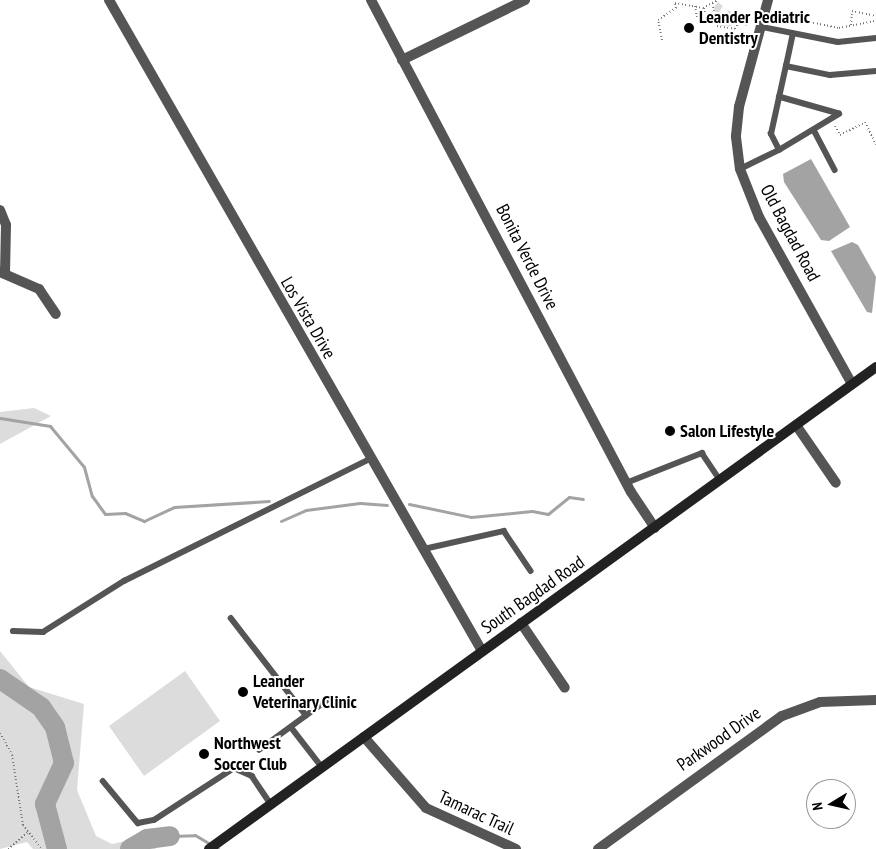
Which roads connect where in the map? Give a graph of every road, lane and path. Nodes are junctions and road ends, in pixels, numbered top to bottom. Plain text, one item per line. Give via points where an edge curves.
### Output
1 (109, 0) edge
2 (371, 0) edge
3 (525, 0) edge
4 (692, 0) edge
5 (718, 0) edge
6 (768, 0) edge
7 (691, 4) junction
8 (695, 6) junction
9 (713, 6) junction
10 (704, 8) junction
11 (705, 14) dead end
12 (876, 16) edge
13 (697, 17) dead end
14 (786, 17) dead end
15 (715, 20) dead end
16 (876, 21) edge
17 (747, 25) dead end
18 (851, 25) junction
19 (717, 26) dead end
20 (762, 27) junction
21 (792, 34) junction
22 (876, 38) edge
23 (662, 40) dead end
24 (402, 60) junction
25 (786, 66) junction
26 (876, 72) edge
27 (779, 97) junction
28 (832, 120) junction
29 (814, 130) junction
30 (876, 145) edge
31 (779, 150) junction
32 (740, 169) junction
33 (835, 170) dead end
34 (0, 210) edge
35 (3, 272) edge
36 (56, 314) dead end
37 (876, 367) edge
38 (852, 384) junction
39 (796, 425) junction
40 (372, 458) junction
41 (720, 480) junction
42 (626, 483) junction
43 (836, 483) dead end
44 (655, 528) junction
45 (424, 548) junction
46 (530, 571) dead end
47 (230, 618) dead end
48 (521, 623) junction
49 (13, 631) dead end
50 (482, 651) junction
51 (565, 688) dead end
52 (876, 700) edge
53 (326, 701) dead end
54 (306, 715) junction
55 (290, 727) junction
56 (0, 733) edge
57 (364, 737) junction
58 (260, 750) dead end
59 (322, 767) junction
60 (103, 781) dead end
61 (271, 804) junction
62 (28, 832) junction
63 (8, 849) edge
64 (42, 849) edge
65 (209, 849) edge
66 (516, 849) edge
67 (598, 849) edge

1 - 40 street, Los Vista Drive
2 - 24 street, Bonita Verde Drive
3 - 24 street
4 - 7 path
5 - 9 path
6 - 20 street, Old Bagdad Road
7 - 8 path
7 - 23 path via 675,3 676,8 658,20
8 - 10 path
8 - 13 path
9 - 10 path
9 - 15 path
10 - 11 path
12 - 18 path via 852,11
14 - 18 path via 839,28
16 - 18 path
17 - 19 path via 740,21 734,29
20 - 21 lane
20 - 32 street, Old Bagdad Road via 739,107 736,137
21 - 22 lane via 838,42
21 - 25 lane
24 - 42 street, Bonita Verde Drive
25 - 26 lane via 830,75
25 - 27 lane
27 - 28 lane via 839,114
27 - 31 lane via 771,134
28 - 29 lane
28 - 30 path via 840,135 865,122
29 - 31 lane
29 - 33 lane
31 - 32 lane
32 - 38 street, Old Bagdad Road via 759,217
34 - 35 street via 6,225
35 - 36 street via 39,289
37 - 38 main road, South Bagdad Road
38 - 39 main road, South Bagdad Road
39 - 41 main road, South Bagdad Road
39 - 43 street
40 - 45 street, Los Vista Drive
40 - 49 lane via 124,581 43,632
41 - 42 lane via 702,453
41 - 44 main road, South Bagdad Road
42 - 44 street, Bonita Verde Drive
44 - 48 main road, South Bagdad Road
45 - 46 lane via 504,532
45 - 50 street, Los Vista Drive
47 - 54 lane
48 - 50 main road, South Bagdad Road
48 - 51 street
50 - 57 main road, South Bagdad Road
52 - 67 street, Parkwood Drive via 820,702 782,716
53 - 54 lane
54 - 55 lane
55 - 58 lane
55 - 59 lane
56 - 62 path via 12,755 19,812
57 - 59 main road, South Bagdad Road
57 - 66 street, Tamarac Trail via 426,808
59 - 61 main road, South Bagdad Road
60 - 61 lane via 138,823 154,820 234,768 252,776
61 - 65 main road, South Bagdad Road
62 - 63 path
62 - 64 path

